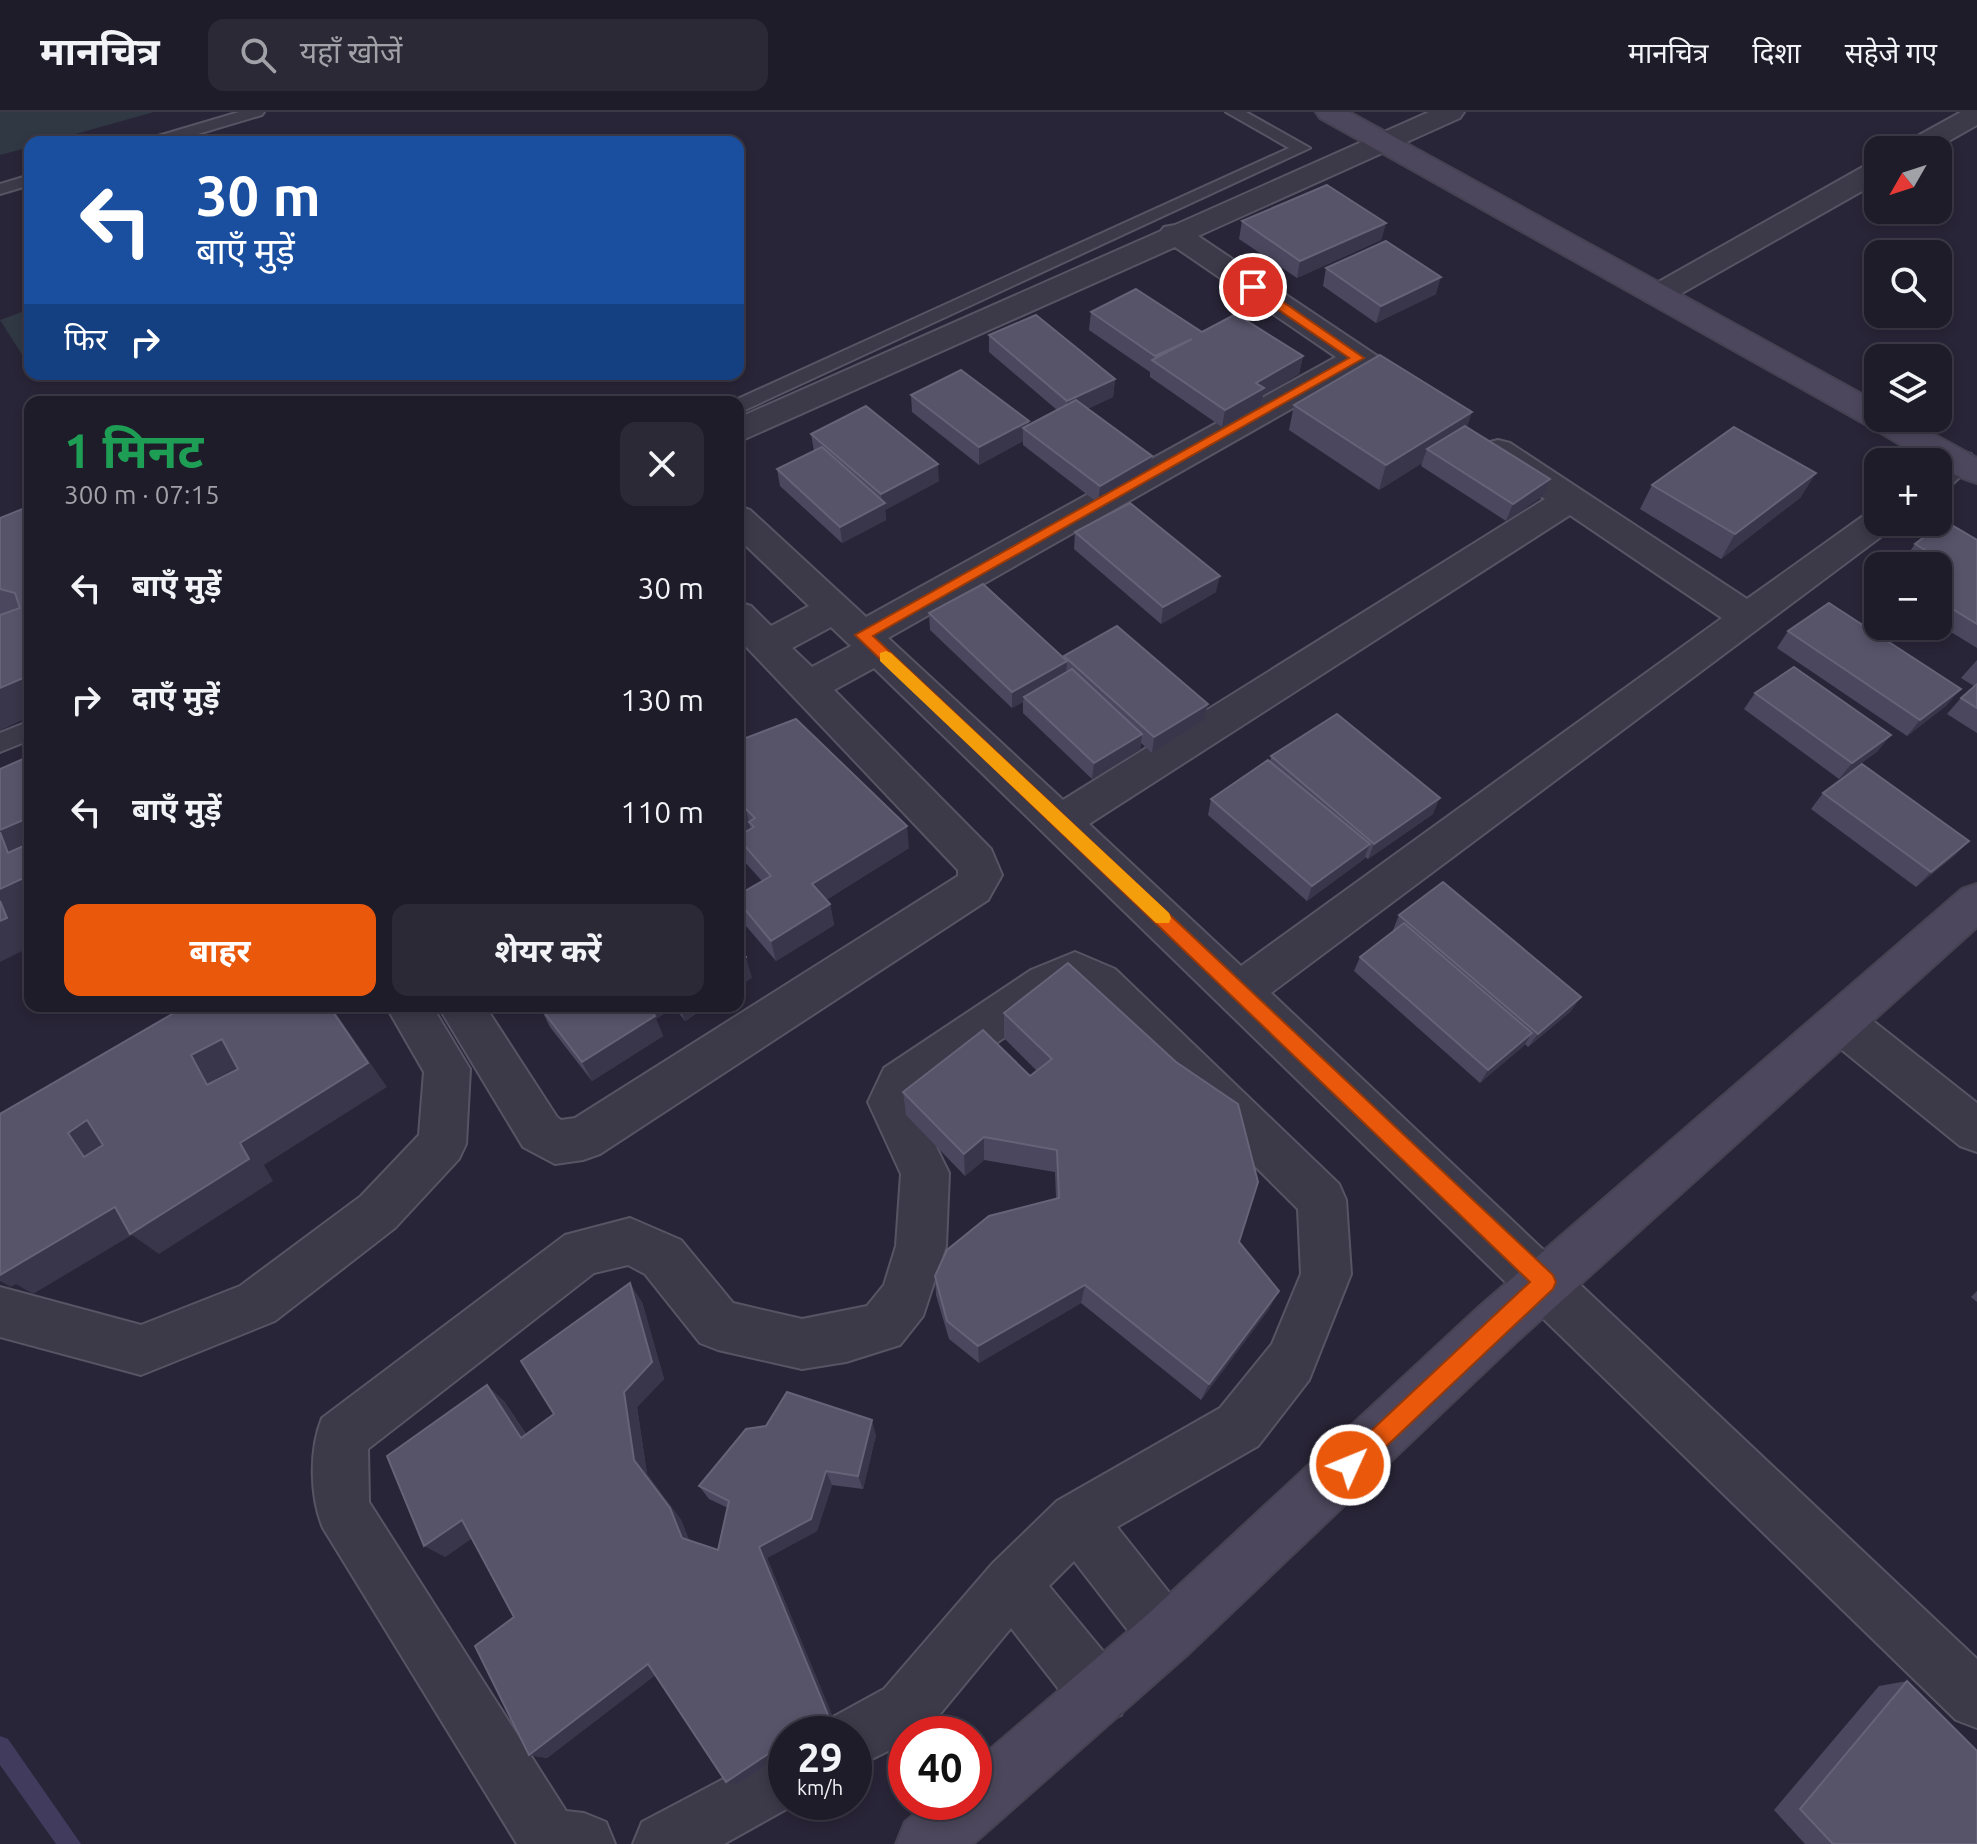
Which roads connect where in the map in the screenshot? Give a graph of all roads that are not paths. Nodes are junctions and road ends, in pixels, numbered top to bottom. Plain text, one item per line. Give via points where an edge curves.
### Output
1 (256, 112) edge
2 (1234, 112) edge
3 (1329, 112) edge
4 (1451, 112) edge
5 (1977, 114) edge
6 (174, 136) edge
7 (1938, 136) edge
8 (1385, 143) junction
9 (1864, 178) edge
10 (24, 182) edge
11 (0, 189) edge
12 (1174, 233) junction
13 (1657, 295) junction
14 (1358, 358) junction
15 (744, 403) edge
16 (1864, 410) edge
17 (1437, 411) edge
18 (744, 428) edge
19 (1900, 432) edge
20 (1477, 437) edge
21 (1958, 471) edge
22 (1570, 499) junction
23 (744, 524) edge
24 (1864, 532) edge
25 (1747, 617) junction
26 (752, 630) edge
27 (858, 631) junction
28 (807, 687) junction
29 (24, 733) edge
30 (0, 743) edge
31 (1059, 823) junction
32 (1977, 901) edge
33 (1238, 993) junction
34 (412, 1012) edge
35 (464, 1012) edge
36 (1842, 1023) junction
37 (1977, 1131) edge
38 (1545, 1282) junction
39 (0, 1312) edge
40 (1076, 1520) junction
41 (1012, 1584) junction
42 (1167, 1635) junction
43 (1100, 1694) junction
44 (1977, 1699) edge
45 (872, 1728) edge
46 (768, 1786) edge
47 (584, 1844) edge
48 (664, 1844) edge
49 (927, 1844) edge

1 - 6 lane
2 - 15 lane via 1302,148
3 - 8 street
4 - 8 street
5 - 7 street
8 - 12 street
8 - 13 street
9 - 13 street
10 - 11 lane
12 - 14 street
12 - 18 street
13 - 16 street
14 - 17 street
14 - 27 street
19 - 21 street
20 - 22 street
22 - 25 street
22 - 31 street
23 - 27 street
24 - 25 street
25 - 33 street
26 - 27 street
26 - 28 street
27 - 28 street
27 - 31 street
28 - 35 street via 976,861 981,875 973,888 583,1139 555,1142 540,1132
29 - 30 lane
31 - 33 street
32 - 36 street
33 - 38 street
34 - 39 street via 447,1069 442,1144 378,1212 257,1304 141,1350
36 - 37 street
36 - 38 street
38 - 42 street
38 - 44 street
40 - 41 street
40 - 42 street
40 - 47 street via 1239,1427 1291,1362 1326,1274 1322,1200 1099,982 1075,971 1047,983 900,1082 891,1102 925,1173 921,1246 905,1299 882,1327 802,1344 718,1325 663,1257 630,1241 582,1252 341,1437 342,1509 549,1840
41 - 43 street
41 - 45 street via 905,1710
42 - 43 street
43 - 49 street
46 - 48 street

